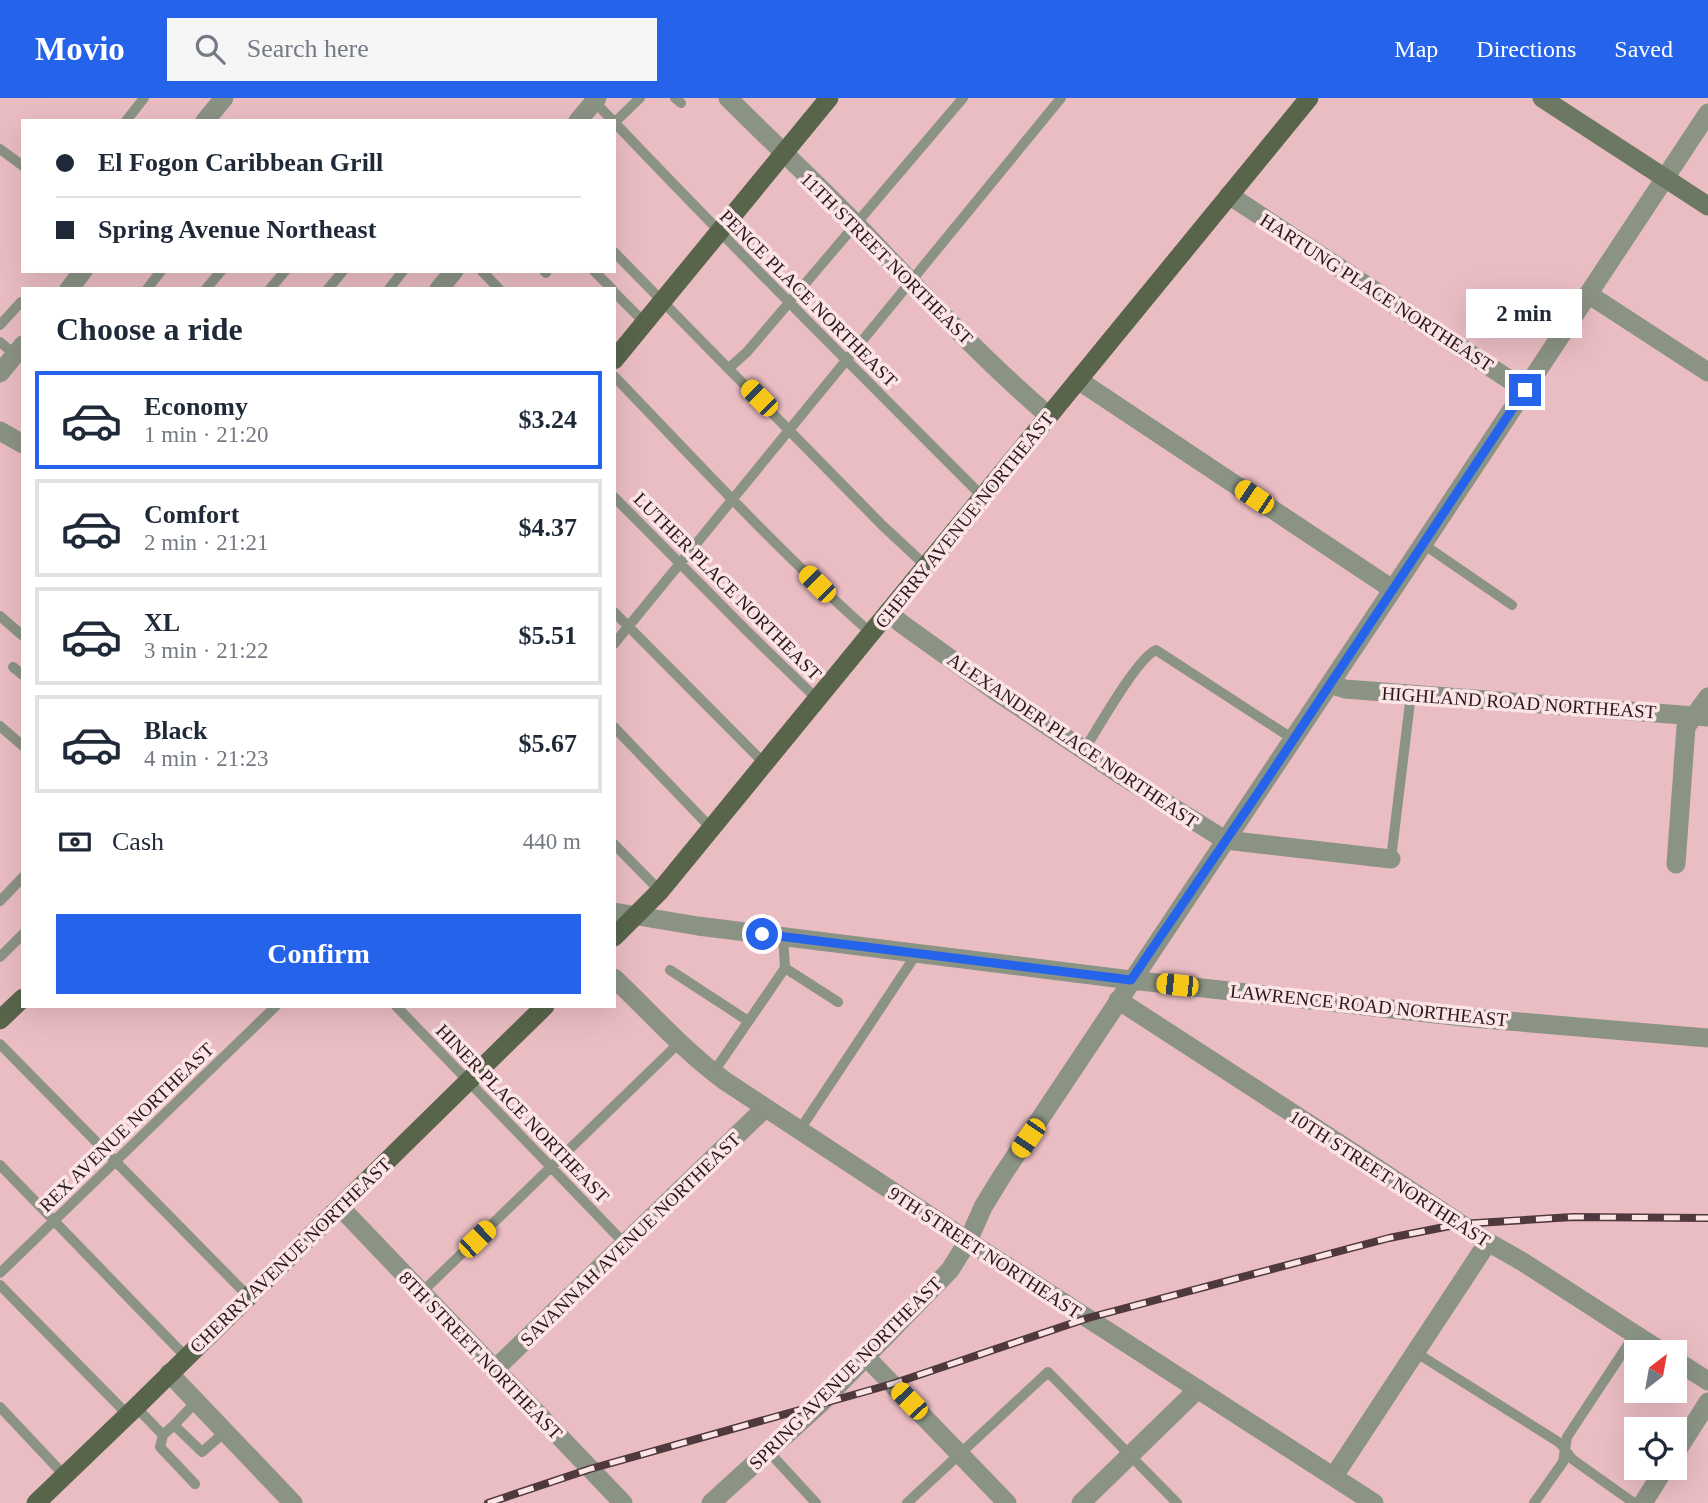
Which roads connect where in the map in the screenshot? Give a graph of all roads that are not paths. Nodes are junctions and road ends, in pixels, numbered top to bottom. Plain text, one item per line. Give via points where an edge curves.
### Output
1 (144, 98) edge
2 (224, 98) edge
3 (640, 98) edge
4 (728, 98) edge
5 (963, 98) edge
6 (1061, 98) edge
7 (1308, 98) edge
8 (1542, 98) edge
9 (595, 99) edge
10 (827, 99) edge
11 (1708, 113) edge
12 (128, 119) edge
13 (207, 119) edge
14 (580, 119) edge
15 (612, 119) edge
16 (616, 120) edge
17 (616, 124) edge
18 (0, 149) edge
19 (784, 154) junction
20 (21, 165) edge
21 (1665, 178) junction
22 (1229, 195) junction
23 (1708, 206) edge
24 (855, 223) junction
25 (719, 233) junction
26 (616, 254) edge
27 (81, 273) edge
28 (159, 273) edge
29 (219, 273) edge
30 (283, 273) edge
31 (341, 273) edge
32 (402, 273) edge
33 (483, 273) edge
34 (596, 273) edge
35 (910, 282) junction
36 (71, 287) edge
37 (149, 287) edge
38 (208, 287) edge
39 (272, 287) edge
40 (330, 287) edge
41 (391, 287) edge
42 (497, 287) edge
43 (610, 287) edge
44 (616, 293) edge
45 (1588, 294) junction
46 (663, 301) junction
47 (789, 301) junction
48 (21, 303) edge
49 (645, 323) junction
50 (0, 325) edge
51 (12, 347) edge
52 (616, 358) edge
53 (846, 361) junction
54 (729, 368) junction
55 (1708, 372) edge
56 (0, 373) edge
57 (616, 378) edge
58 (1078, 380) junction
59 (1525, 390) junction
60 (1049, 416) junction
61 (789, 429) junction
62 (0, 430) edge
63 (21, 443) edge
64 (983, 497) junction
65 (616, 498) edge
66 (733, 498) junction
67 (1423, 544) junction
68 (680, 563) junction
69 (926, 566) junction
70 (1392, 589) junction
71 (1512, 605) dead end
72 (888, 612) junction
73 (616, 614) edge
74 (0, 616) edge
75 (628, 626) junction
76 (870, 633) junction
77 (21, 634) edge
78 (616, 641) edge
79 (13, 667) dead end
80 (21, 673) edge
81 (1330, 684) junction
82 (1412, 694) junction
83 (1708, 697) edge
84 (817, 699) junction
85 (1701, 716) edge
86 (0, 726) edge
87 (616, 729) edge
88 (1293, 739) junction
89 (21, 744) edge
90 (1084, 750) junction
91 (764, 764) junction
92 (711, 828) junction
93 (1225, 840) junction
94 (616, 846) edge
95 (1391, 859) joint
96 (1676, 864) dead end
97 (21, 879) edge
98 (660, 891) junction
99 (0, 901) edge
100 (616, 912) edge
101 (635, 916) junction
102 (616, 935) edge
103 (21, 936) edge
104 (783, 936) junction
105 (918, 953) junction
106 (0, 957) edge
107 (785, 968) junction
108 (670, 970) dead end
109 (616, 980) edge
110 (1131, 980) junction
111 (21, 1000) edge
112 (1118, 1000) junction
113 (838, 1002) dead end
114 (274, 1008) edge
115 (398, 1008) edge
116 (543, 1008) edge
117 (0, 1020) edge
118 (748, 1021) junction
119 (1708, 1038) edge
120 (679, 1043) junction
121 (0, 1044) edge
122 (713, 1073) junction
123 (469, 1081) junction
124 (764, 1109) junction
125 (799, 1131) junction
126 (116, 1161) junction
127 (0, 1165) edge
128 (552, 1167) junction
129 (340, 1207) junction
130 (54, 1220) junction
131 (968, 1241) junction
132 (1488, 1242) junction
133 (625, 1244) junction
134 (0, 1273) edge
135 (0, 1285) edge
136 (421, 1293) junction
137 (248, 1296) junction
138 (1635, 1334) junction
139 (1644, 1340) edge
140 (1415, 1352) junction
141 (865, 1356) junction
142 (186, 1357) junction
143 (1687, 1368) edge
144 (495, 1369) junction
145 (169, 1373) junction
146 (1708, 1381) edge
147 (1198, 1389) junction
148 (196, 1402) junction
149 (1708, 1402) edge
150 (0, 1407) edge
151 (132, 1410) junction
152 (174, 1425) junction
153 (225, 1432) junction
154 (163, 1435) junction
155 (1687, 1435) edge
156 (1566, 1450) junction
157 (768, 1451) junction
158 (960, 1453) junction
159 (1130, 1455) junction
160 (64, 1475) junction
161 (1334, 1476) junction
162 (1657, 1480) edge
163 (195, 1484) dead end
164 (36, 1503) edge
165 (293, 1503) edge
166 (623, 1503) edge
167 (710, 1503) edge
168 (816, 1503) edge
169 (907, 1503) edge
170 (1007, 1503) edge
171 (1081, 1503) edge
172 (1178, 1503) edge
173 (1374, 1503) edge
174 (1534, 1503) edge
175 (1634, 1503) edge
176 (1643, 1503) edge

1 - 12 lane
2 - 13 street
3 - 16 lane
4 - 19 street, 11TH STREET NORTHEAST
5 - 24 lane
6 - 35 lane
7 - 22 main road, CHERRY AVENUE NORTHEAST
8 - 21 main road
9 - 14 street
9 - 15 lane, PENCE PLACE NORTHEAST
10 - 19 main road
11 - 21 street, SPRING AVENUE NORTHEAST
17 - 25 lane, PENCE PLACE NORTHEAST
18 - 20 lane
19 - 24 street, 11TH STREET NORTHEAST
19 - 25 main road
21 - 23 main road
21 - 45 street, SPRING AVENUE NORTHEAST
22 - 58 main road, CHERRY AVENUE NORTHEAST
22 - 59 street, HARTUNG PLACE NORTHEAST
24 - 35 street, 11TH STREET NORTHEAST
24 - 47 lane
25 - 46 main road
25 - 47 lane, PENCE PLACE NORTHEAST
26 - 46 lane
27 - 36 street
28 - 37 lane
29 - 38 lane
30 - 39 lane
31 - 40 lane
32 - 41 lane
33 - 42 lane
34 - 43 lane
35 - 53 lane
35 - 60 street, 11TH STREET NORTHEAST
44 - 49 lane
45 - 55 street
45 - 59 street, SPRING AVENUE NORTHEAST
46 - 49 main road
46 - 54 lane
47 - 53 lane, PENCE PLACE NORTHEAST
47 - 54 lane
48 - 50 lane
49 - 52 main road
51 - 56 street
53 - 61 lane
53 - 64 lane, PENCE PLACE NORTHEAST
54 - 61 lane
57 - 66 lane
58 - 60 main road, CHERRY AVENUE NORTHEAST
58 - 70 street
59 - 67 street, SPRING AVENUE NORTHEAST
60 - 64 main road, CHERRY AVENUE NORTHEAST
61 - 66 lane
61 - 69 lane
62 - 63 street
64 - 69 main road, CHERRY AVENUE NORTHEAST
65 - 68 lane, LUTHER PLACE NORTHEAST
66 - 68 lane
66 - 76 lane
67 - 70 street, SPRING AVENUE NORTHEAST
67 - 71 lane
68 - 75 lane
68 - 84 lane, LUTHER PLACE NORTHEAST
69 - 72 main road, CHERRY AVENUE NORTHEAST
70 - 81 street, SPRING AVENUE NORTHEAST
72 - 76 main road, CHERRY AVENUE NORTHEAST
72 - 90 street, ALEXANDER PLACE NORTHEAST
73 - 75 lane
74 - 77 lane
75 - 78 lane
75 - 91 lane
76 - 84 main road, CHERRY AVENUE NORTHEAST
79 - 80 lane
81 - 82 street, HIGHLAND ROAD NORTHEAST
81 - 88 street, SPRING AVENUE NORTHEAST
82 - 85 street, HIGHLAND ROAD NORTHEAST
82 - 95 lane
83 - 85 street
84 - 91 main road, CHERRY AVENUE NORTHEAST
85 - 96 street via 1686,727
86 - 89 lane
87 - 92 lane
88 - 90 lane via 1156,650 1137,667
88 - 93 street, SPRING AVENUE NORTHEAST
90 - 93 street, ALEXANDER PLACE NORTHEAST
91 - 92 main road, CHERRY AVENUE NORTHEAST
92 - 98 main road, CHERRY AVENUE NORTHEAST
93 - 95 street, ALEXANDER PLACE NORTHEAST
93 - 110 street, SPRING AVENUE NORTHEAST
94 - 98 lane
97 - 99 lane
98 - 101 main road, CHERRY AVENUE NORTHEAST
100 - 101 street, LAWRENCE ROAD NORTHEAST
101 - 102 main road, CHERRY AVENUE NORTHEAST
101 - 104 street, LAWRENCE ROAD NORTHEAST
103 - 106 lane
104 - 105 street, LAWRENCE ROAD NORTHEAST
104 - 107 lane
105 - 110 street, LAWRENCE ROAD NORTHEAST
105 - 125 lane
107 - 113 lane
107 - 118 lane
108 - 118 lane
109 - 120 street, 9TH STREET NORTHEAST
110 - 112 street, SPRING AVENUE NORTHEAST
110 - 119 street, LAWRENCE ROAD NORTHEAST via 1472,1018
111 - 117 main road
112 - 131 street, SPRING AVENUE NORTHEAST via 995,1187
112 - 132 street, 10TH STREET NORTHEAST
114 - 126 lane, REX AVENUE NORTHEAST
115 - 123 lane, HINER PLACE NORTHEAST
116 - 123 main road, CHERRY AVENUE NORTHEAST
118 - 122 lane
120 - 122 street, 9TH STREET NORTHEAST
120 - 128 lane
121 - 126 lane
122 - 124 street, 9TH STREET NORTHEAST
123 - 128 lane, HINER PLACE NORTHEAST
123 - 129 main road, CHERRY AVENUE NORTHEAST
124 - 125 street, 9TH STREET NORTHEAST
124 - 133 street, SAVANNAH AVENUE NORTHEAST
125 - 131 street, 9TH STREET NORTHEAST
126 - 130 lane, REX AVENUE NORTHEAST
126 - 137 lane
127 - 130 lane
128 - 133 lane, HINER PLACE NORTHEAST
128 - 136 lane
129 - 136 street, 8TH STREET NORTHEAST
129 - 137 main road, CHERRY AVENUE NORTHEAST
130 - 134 lane, REX AVENUE NORTHEAST
130 - 142 lane
131 - 141 street, SPRING AVENUE NORTHEAST via 950,1270
131 - 147 street, 9TH STREET NORTHEAST
132 - 138 street, 10TH STREET NORTHEAST
132 - 140 street
133 - 144 street, SAVANNAH AVENUE NORTHEAST
135 - 151 lane
136 - 144 street, 8TH STREET NORTHEAST
137 - 142 main road, CHERRY AVENUE NORTHEAST
138 - 139 street, 10TH STREET NORTHEAST
138 - 156 lane via 1567,1437
140 - 156 lane
140 - 161 street
141 - 157 street, SPRING AVENUE NORTHEAST
141 - 158 street
142 - 145 main road, CHERRY AVENUE NORTHEAST
143 - 146 street
144 - 166 street, 8TH STREET NORTHEAST
145 - 148 street
145 - 151 main road, CHERRY AVENUE NORTHEAST
147 - 159 street
147 - 161 street, 9TH STREET NORTHEAST
148 - 152 lane
148 - 153 street
149 - 155 street
150 - 160 lane
151 - 154 lane
151 - 160 main road, CHERRY AVENUE NORTHEAST
152 - 153 lane via 202,1452
152 - 154 lane
153 - 165 street
154 - 163 lane via 160,1447
156 - 174 lane via 1563,1462
156 - 175 lane
157 - 167 street, SPRING AVENUE NORTHEAST
157 - 168 lane
158 - 159 lane via 1048,1372
158 - 169 lane
158 - 170 street
159 - 171 street
159 - 172 lane
160 - 164 main road, CHERRY AVENUE NORTHEAST
161 - 173 street, 9TH STREET NORTHEAST
162 - 176 street

